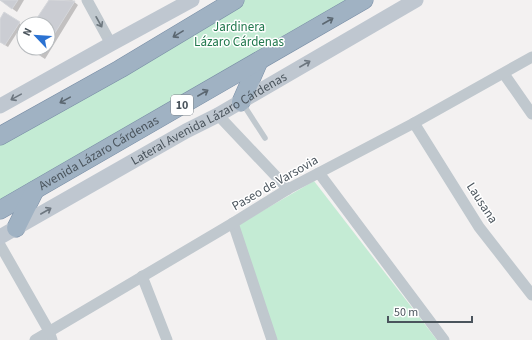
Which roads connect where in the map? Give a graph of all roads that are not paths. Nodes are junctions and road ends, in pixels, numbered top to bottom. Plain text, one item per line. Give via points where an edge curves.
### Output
1 (87, 0) edge
2 (235, 0) edge
3 (364, 0) edge
4 (416, 0) edge
5 (187, 1) edge
6 (111, 44) junction
7 (532, 57) edge
8 (259, 61) junction
9 (504, 74) junction
10 (242, 102) junction
11 (0, 106) edge
12 (532, 114) edge
13 (218, 115) junction
14 (414, 122) junction
15 (0, 136) edge
16 (265, 138) dead end
17 (319, 173) junction
18 (288, 189) junction
19 (35, 190) junction
20 (0, 210) edge
21 (234, 223) junction
22 (16, 228) junction
23 (0, 237) edge
24 (0, 245) edge
25 (142, 276) junction
26 (532, 295) edge
27 (51, 336) edge
28 (35, 340) edge
29 (167, 340) edge
30 (272, 340) edge
31 (444, 340) edge

1 -> 6 street
2 -> 15 highway via 120,69
8 -> 3 highway, Avenida Lázaro Cárdenas / 10
10 -> 4 main road, Lateral Avenida Lázaro Cárdenas
5 - 6 main road
6 -> 11 main road
7 - 9 street, Paseo de Varsovia
8 - 10 highway
19 -> 8 highway, Avenida Lázaro Cárdenas / 10
9 - 12 street
9 - 14 street, Paseo de Varsovia
10 - 13 main road, Lateral Avenida Lázaro Cárdenas
10 - 16 lane
13 - 18 street
22 -> 13 main road, Lateral Avenida Lázaro Cárdenas
14 - 17 street, Paseo de Varsovia
14 - 26 street, Lausana via 479,227
17 - 18 street, Paseo de Varsovia
17 - 31 street
18 - 21 street, Paseo de Varsovia
19 - 20 highway, Avenida Lázaro Cárdenas / 10
19 - 22 highway
21 - 25 street, Paseo de Varsovia
21 - 30 street
22 - 23 main road, Lateral Avenida Lázaro Cárdenas
24 - 27 street
25 - 27 street, Paseo de Varsovia
25 - 29 street
27 - 28 street, Paseo de Varsovia

